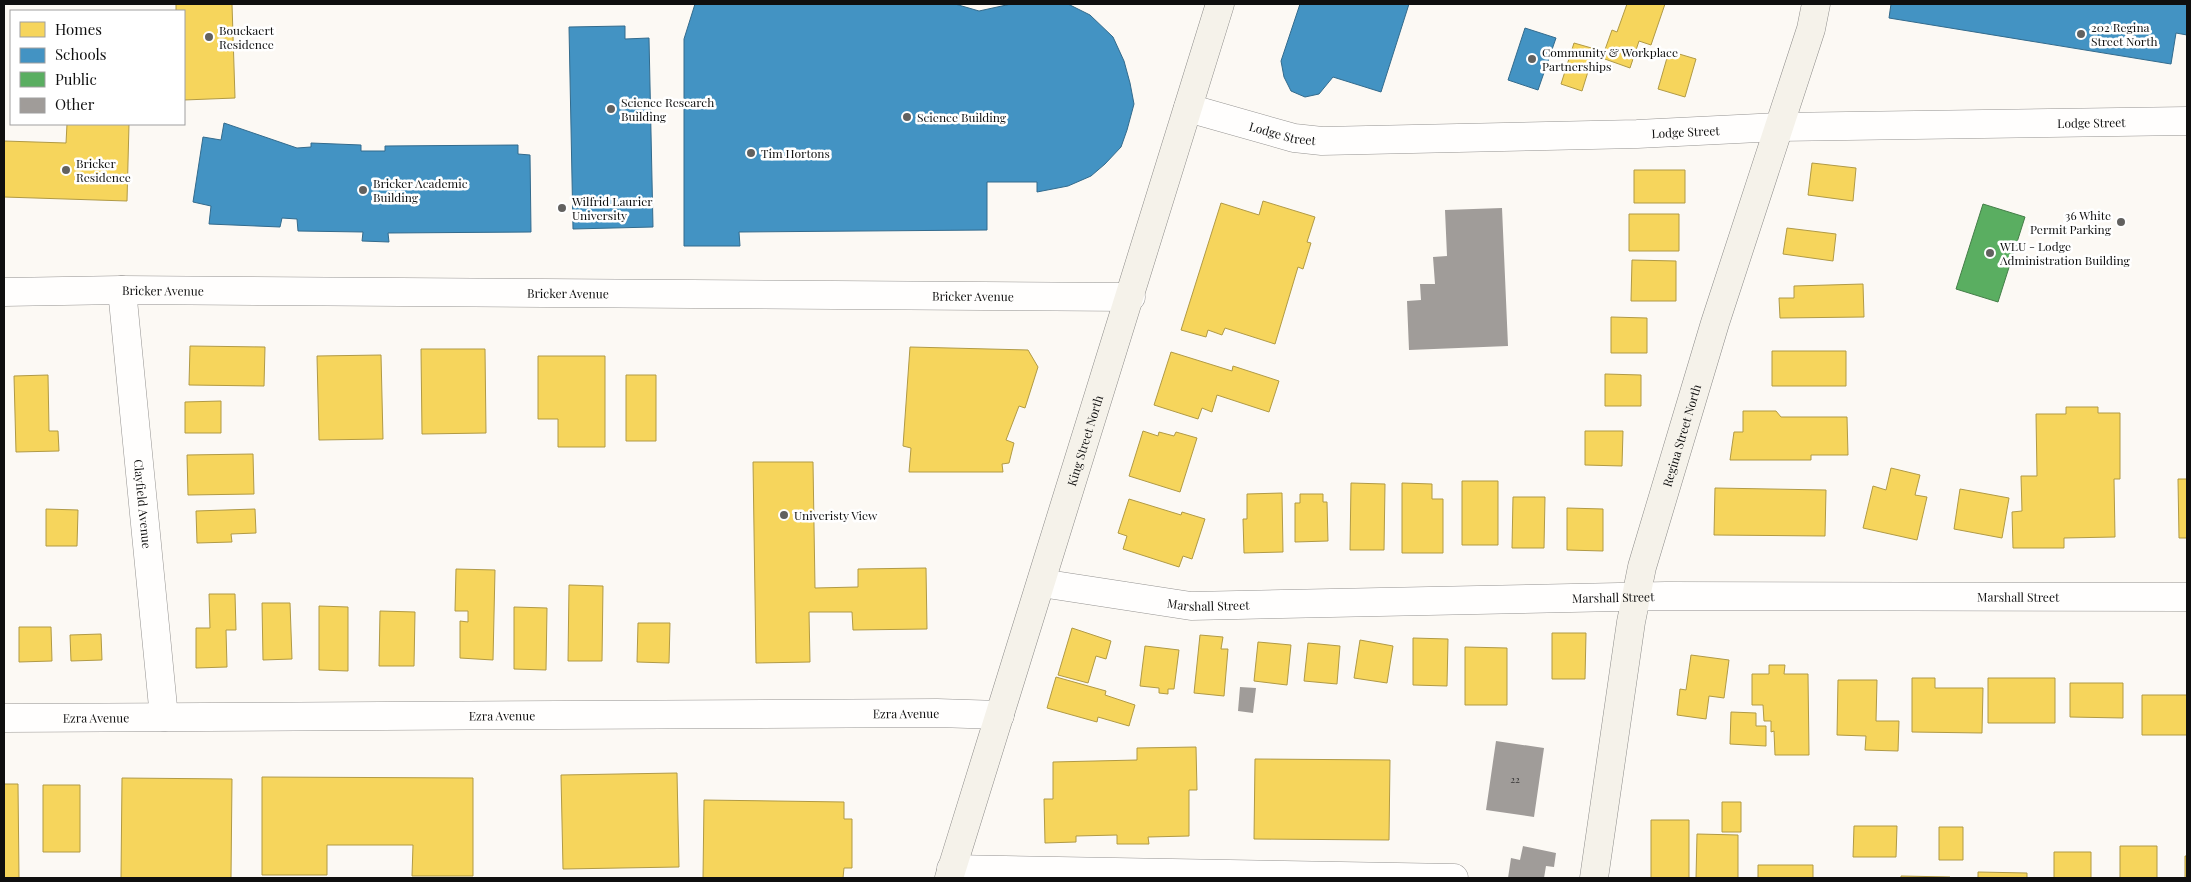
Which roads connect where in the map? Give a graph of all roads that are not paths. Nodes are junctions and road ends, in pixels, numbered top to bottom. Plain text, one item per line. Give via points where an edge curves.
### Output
1 (1220, 4) edge
2 (1816, 4) edge
3 (1188, 108) junction
4 (2187, 121) edge
5 (1779, 127) junction
6 (122, 290) junction
7 (4, 292) edge
8 (1130, 296) junction
9 (1041, 582) junction
10 (2187, 597) edge
11 (1634, 599) junction
12 (1000, 716) junction
13 (164, 717) junction
14 (4, 718) edge
15 (950, 874) edge
16 (1454, 878) edge
17 (1594, 878) edge

1 - 3 main road, King Street North
2 - 5 main road, Regina Street North
3 - 5 street, Lodge Street via 1294,138 1322,141
3 - 8 main road, King Street North
4 - 5 street, Lodge Street
5 - 11 main road, Regina Street North via 1715,323
6 - 7 street, Bricker Avenue
6 - 8 street, Bricker Avenue
6 - 13 street, Clayfield Avenue
8 - 9 main road, King Street North
9 - 11 street, Marshall Street via 1191,606
9 - 12 main road, King Street North
10 - 11 street, Marshall Street via 1666,596
11 - 17 main road, Regina Street North
12 - 13 street, Ezra Avenue via 937,713
12 - 15 main road, King Street North
13 - 14 street, Ezra Avenue
15 - 16 street

